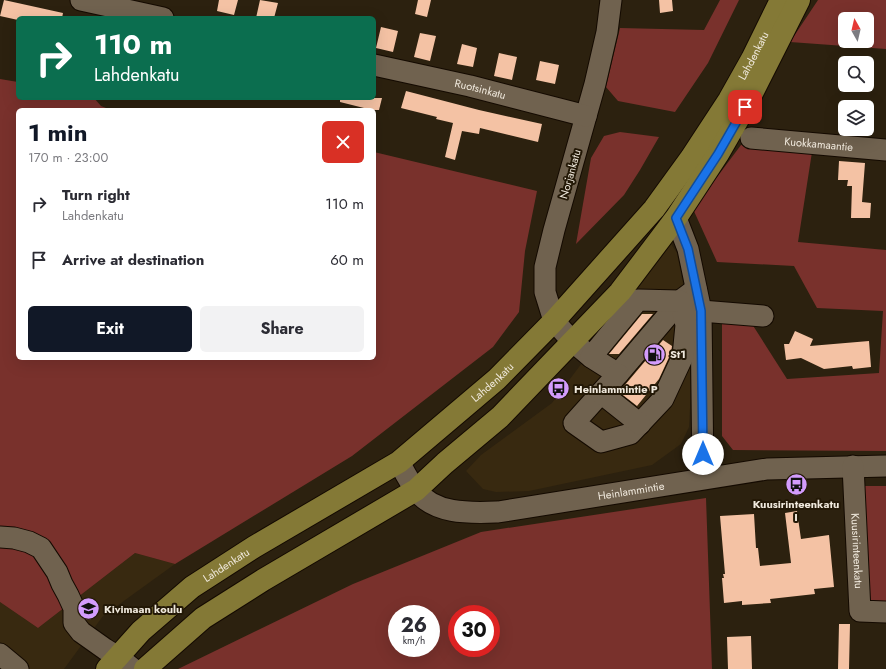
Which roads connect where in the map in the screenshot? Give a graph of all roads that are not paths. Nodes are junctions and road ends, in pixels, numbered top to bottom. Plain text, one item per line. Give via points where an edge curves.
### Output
1 (81, 0) edge
2 (611, 0) edge
3 (781, 0) edge
4 (799, 0) edge
5 (154, 16) edge
6 (376, 65) edge
7 (737, 103) junction
8 (586, 116) junction
9 (751, 138) dead end
10 (886, 150) edge
11 (676, 218) junction
12 (688, 295) junction
13 (701, 311) junction
14 (763, 316) dead end
15 (554, 321) junction
16 (572, 341) junction
17 (591, 357) junction
18 (618, 374) junction
19 (601, 393) junction
20 (640, 424) junction
21 (399, 462) junction
22 (853, 466) junction
23 (886, 466) edge
24 (703, 478) junction
25 (416, 490) junction
26 (0, 537) edge
27 (886, 612) edge
28 (0, 654) edge
29 (120, 665) edge
30 (18, 669) edge
31 (145, 669) edge

1 - 5 street
2 - 8 street, Norjankatu via 607,32
3 - 7 main road, Lahdenkatu via 752,59
4 - 7 main road, Lahdenkatu
6 - 8 street, Ruotsinkatu via 470,86
7 - 11 main road, Lahdenkatu via 718,154
7 - 15 main road, Lahdenkatu via 691,158 654,209
8 - 15 street, Norjankatu via 545,267 545,292
9 - 10 street, Kuokkamaantie
11 - 12 street via 688,249
11 - 16 main road, Lahdenkatu via 620,292
12 - 13 street
12 - 17 street via 638,300
12 - 18 street
12 - 20 street via 683,356 663,399
13 - 14 street
13 - 24 street
15 - 16 street, Norjankatu
15 - 21 main road, Lahdenkatu via 497,379
16 - 17 street, Norjankatu
16 - 25 main road, Lahdenkatu via 500,416
17 - 18 street, Norjankatu
18 - 19 street
19 - 20 street
19 - 20 street via 574,423 601,442 630,434
21 - 25 street, Heinlammintie
21 - 29 main road, Lahdenkatu via 254,547 192,587 140,631
22 - 23 street, Heinlammintie
22 - 24 street, Heinlammintie via 766,468
22 - 27 street, Kuusirinteenkatu via 860,611
24 - 25 street, Heinlammintie via 643,490 498,512 465,513 446,509 430,502
25 - 31 main road, Lahdenkatu via 203,618
26 - 29 street via 29,542 41,548 57,572 74,608 74,623
28 - 30 street

